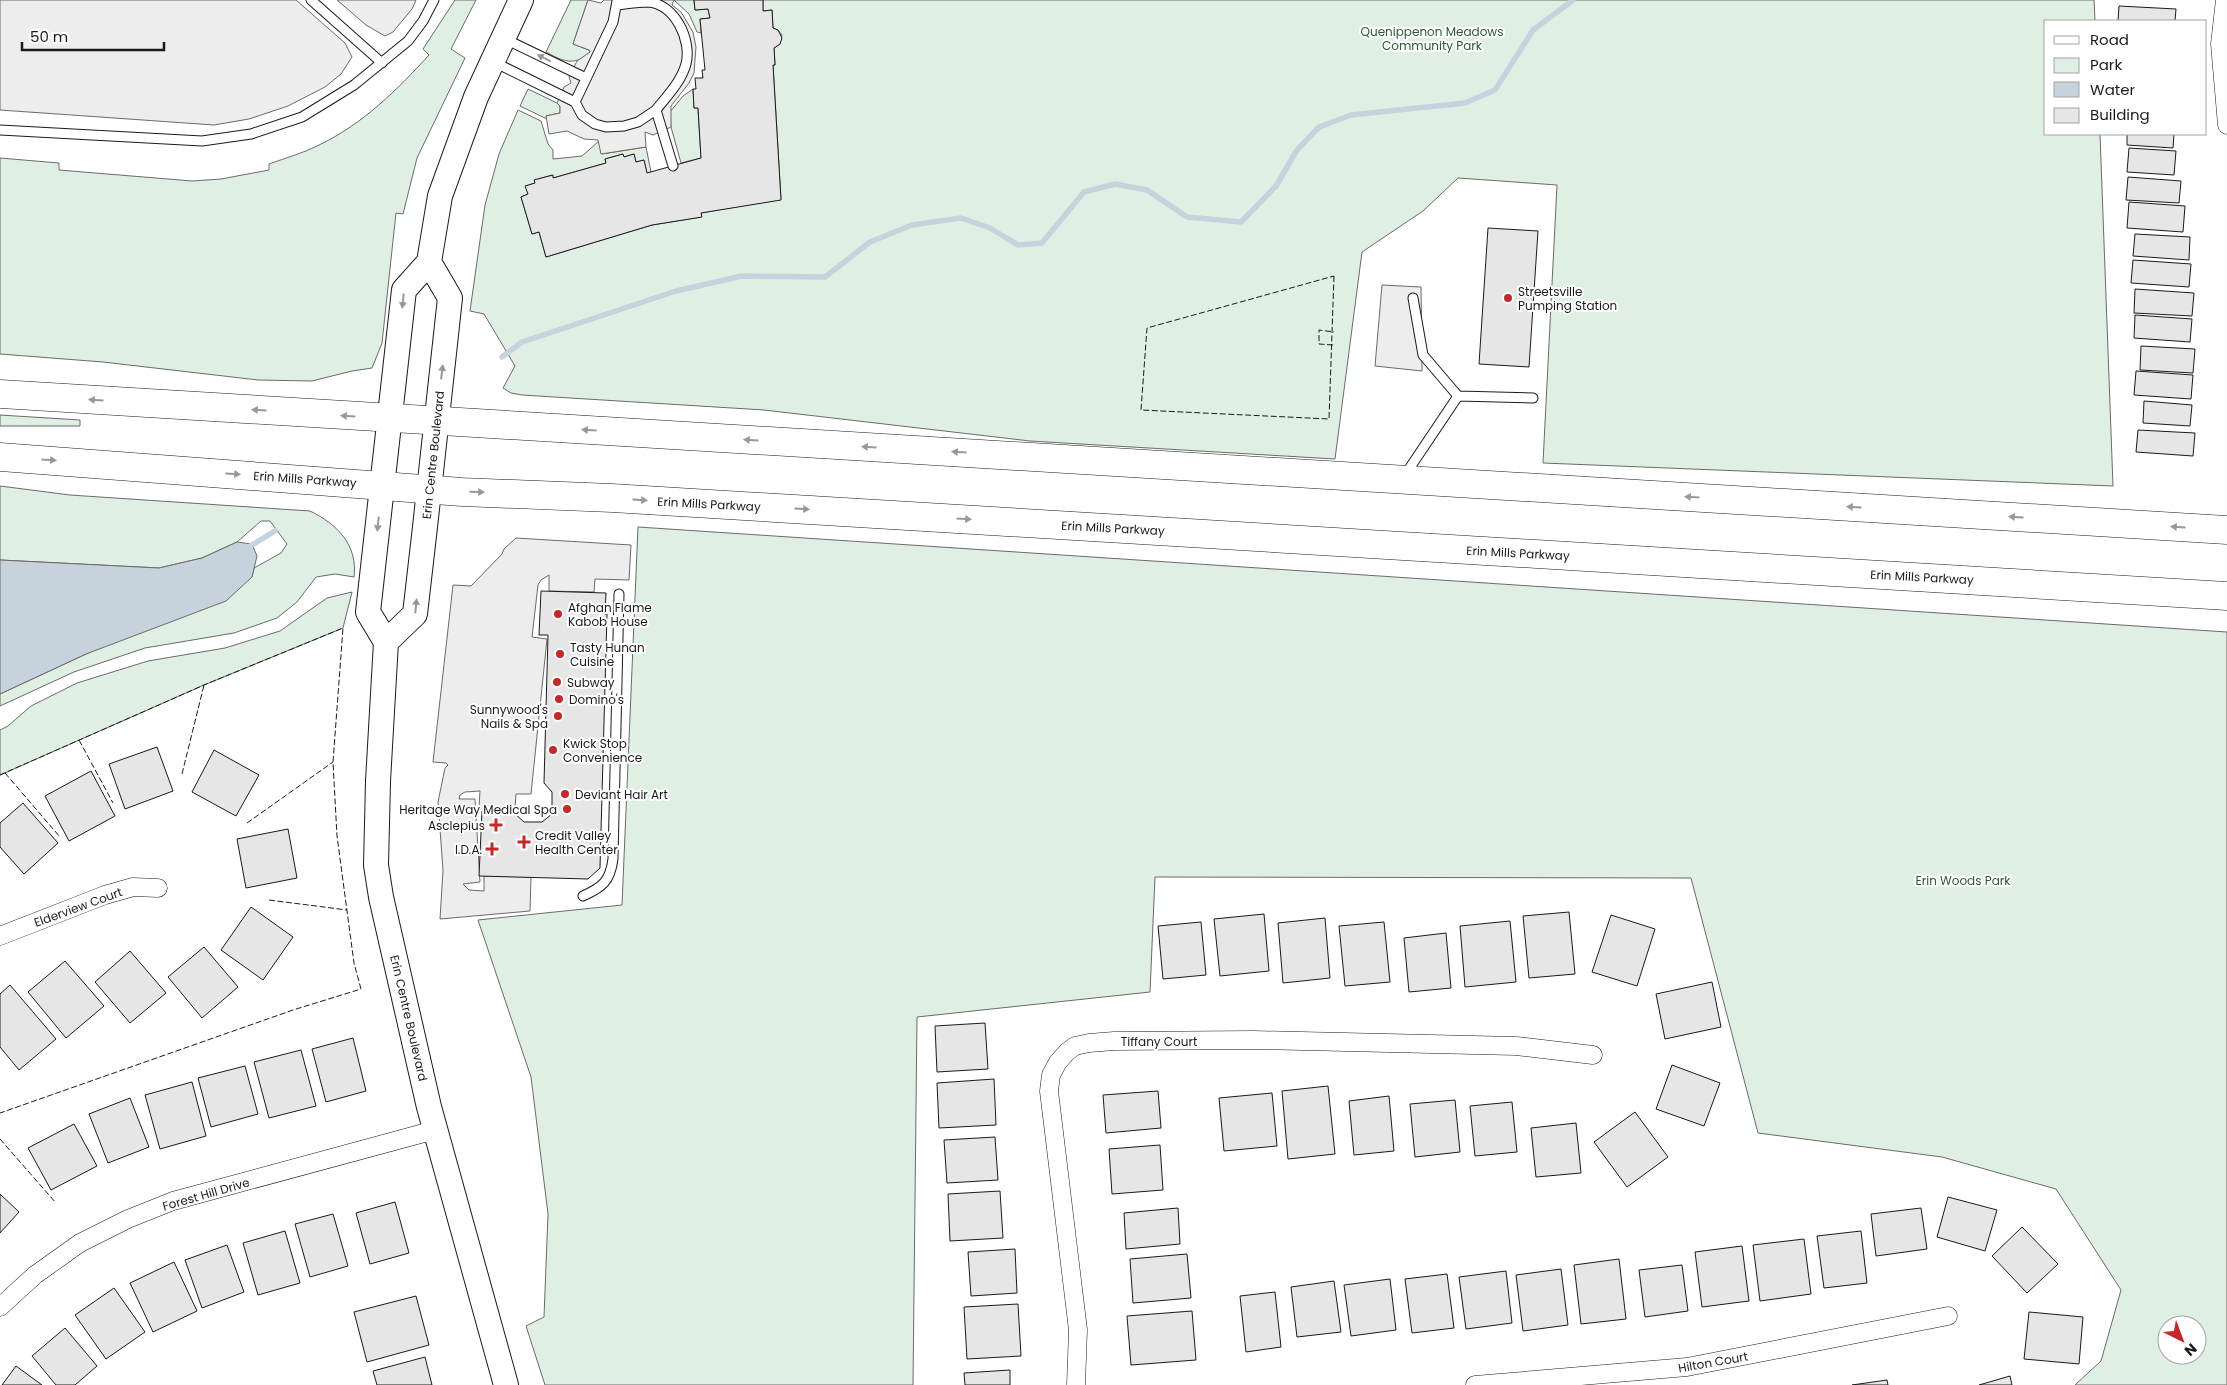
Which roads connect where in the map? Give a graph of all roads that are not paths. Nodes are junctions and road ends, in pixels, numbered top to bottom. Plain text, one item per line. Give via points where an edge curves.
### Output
1 (311, 0) edge
2 (434, 0) edge
3 (521, 0) edge
4 (2226, 0) edge
5 (617, 2) edge
6 (503, 38) junction
7 (492, 62) junction
8 (382, 63) junction
9 (586, 78) junction
10 (575, 102) junction
11 (656, 110) junction
12 (2227, 125) edge
13 (0, 130) edge
14 (673, 166) dead end
15 (429, 262) junction
16 (1413, 298) dead end
17 (0, 394) edge
18 (1458, 396) junction
19 (1533, 398) dead end
20 (390, 418) junction
21 (436, 421) junction
22 (0, 457) edge
23 (1402, 479) junction
24 (382, 485) junction
25 (429, 489) junction
26 (2227, 530) edge
27 (619, 594) dead end
28 (2227, 596) edge
29 (386, 642) junction
30 (158, 888) dead end
31 (583, 896) dead end
32 (0, 936) edge
33 (1593, 1055) dead end
34 (436, 1130) junction
35 (0, 1306) edge
36 (1948, 1316) dead end
37 (506, 1385) edge
38 (1076, 1385) edge
39 (1475, 1385) edge

1 - 8 lane
2 - 8 lane via 408,41
3 - 6 street
4 - 12 street via 2220,44
5 - 9 lane via 613,22
5 - 11 lane via 649,2 663,8 676,20 682,32 686,65
6 - 7 street
9 -> 6 lane
7 - 10 lane
7 - 15 street via 440,196
8 - 13 lane via 354,86 302,117 251,134 202,141
9 - 10 lane
10 - 11 lane via 582,115 606,127 638,122
11 - 14 lane
15 -> 20 street via 404,290
21 -> 15 street, Erin Centre Boulevard via 450,298
16 - 18 lane via 1423,355
20 -> 17 main road
18 - 19 lane
18 - 23 lane
20 - 21 main road
20 - 24 street
23 -> 21 main road
21 - 25 street, Erin Centre Boulevard
22 -> 24 main road, Erin Mills Parkway
26 -> 23 main road
24 - 25 main road, Erin Mills Parkway
24 -> 29 street via 368,612
25 -> 28 main road, Erin Mills Parkway
29 -> 25 street, Erin Centre Boulevard via 415,614
27 - 31 lane via 613,859 611,875 598,890
29 - 34 street, Erin Centre Boulevard via 376,865
30 - 32 street, Elderview Court via 134,887 105,895
33 - 38 street, Tiffany Court via 1516,1046 1254,1040 1114,1041 1075,1046 1058,1062 1048,1091 1078,1330
34 - 35 street, Forest Hill Drive via 173,1202 128,1218 80,1242
34 - 37 street, Erin Centre Boulevard
36 - 39 street, Hilton Court via 1687,1367

